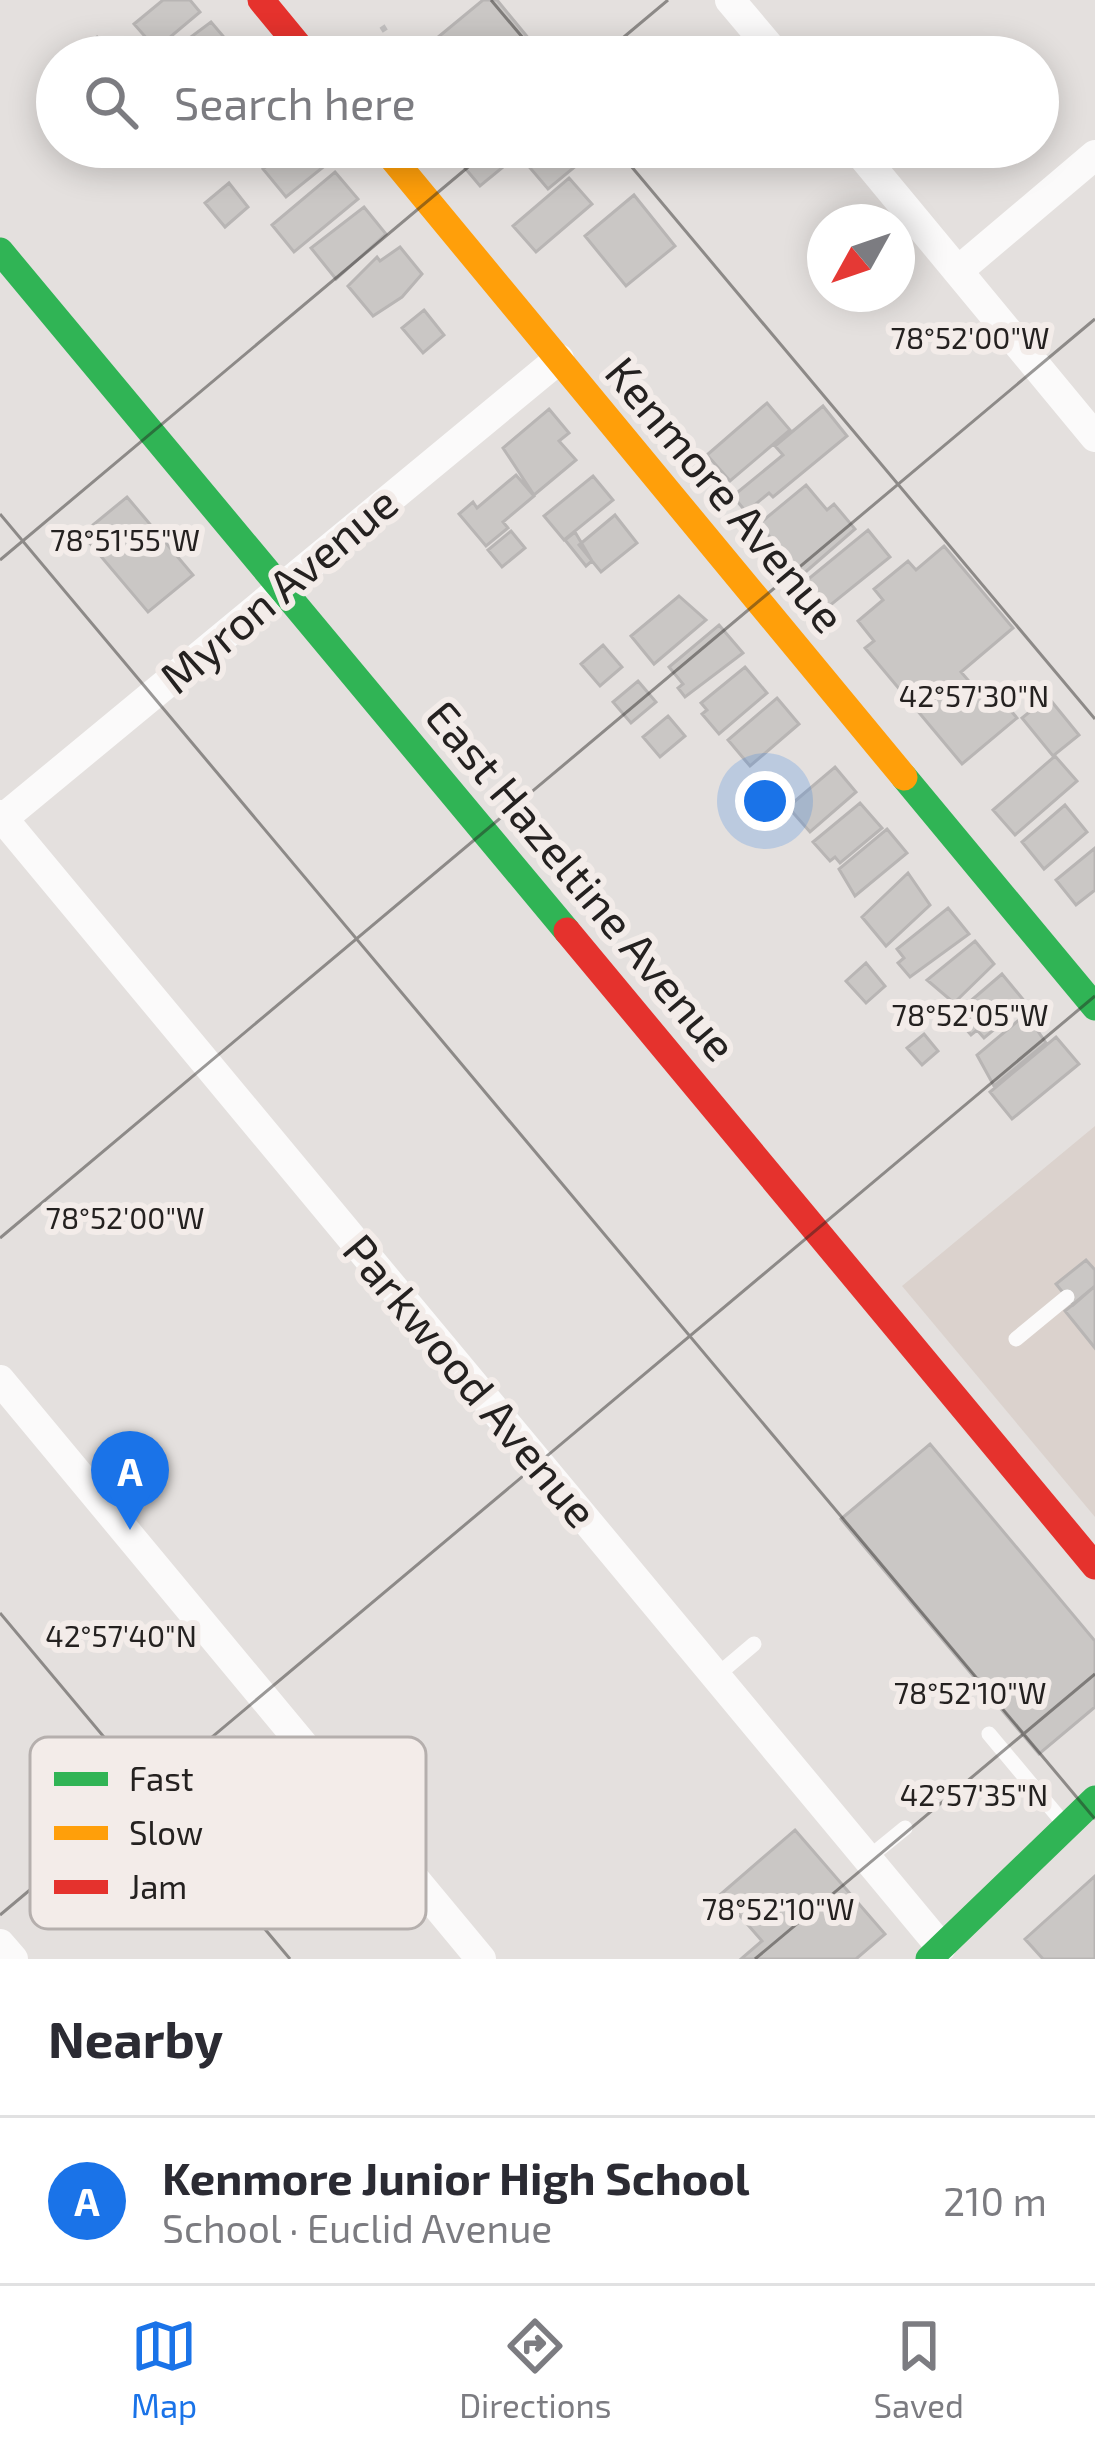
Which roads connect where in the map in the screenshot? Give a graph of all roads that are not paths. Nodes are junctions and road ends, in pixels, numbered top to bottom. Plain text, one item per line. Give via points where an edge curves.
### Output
1 (261, 0) edge
2 (730, 0) edge
3 (291, 36) edge
4 (760, 36) edge
5 (1095, 155) edge
6 (400, 168) edge
7 (872, 168) edge
8 (0, 251) edge
9 (958, 270) junction
10 (559, 359) junction
11 (1095, 437) edge
12 (282, 586) junction
13 (1, 818) edge
14 (1095, 1007) edge
15 (1067, 1297) dead end
16 (1016, 1340) dead end
17 (0, 1380) edge
18 (1095, 1566) edge
19 (754, 1644) dead end
20 (716, 1677) junction
21 (989, 1734) dead end
22 (297, 1737) edge
23 (1095, 1799) edge
24 (1066, 1827) junction
25 (905, 1828) dead end
26 (867, 1859) junction
27 (426, 1893) edge
28 (0, 1944) edge
29 (934, 1953) edge
30 (13, 1959) edge
31 (481, 1959) edge

1 - 3 street
2 - 4 street
5 - 9 street
6 - 10 street, Kenmore Avenue
7 - 9 street
8 - 12 street, East Hazeltine Avenue
9 - 11 street
10 - 12 street, Myron Avenue
10 - 14 street, Kenmore Avenue
12 - 13 street, Myron Avenue
12 - 18 street, East Hazeltine Avenue
13 - 20 street, Parkwood Avenue
15 - 16 lane
17 - 22 street
19 - 20 lane
20 - 26 street, Parkwood Avenue
21 - 24 lane
23 - 24 street
24 - 29 street
25 - 26 lane
26 - 29 street, Parkwood Avenue
27 - 31 street
28 - 30 street

